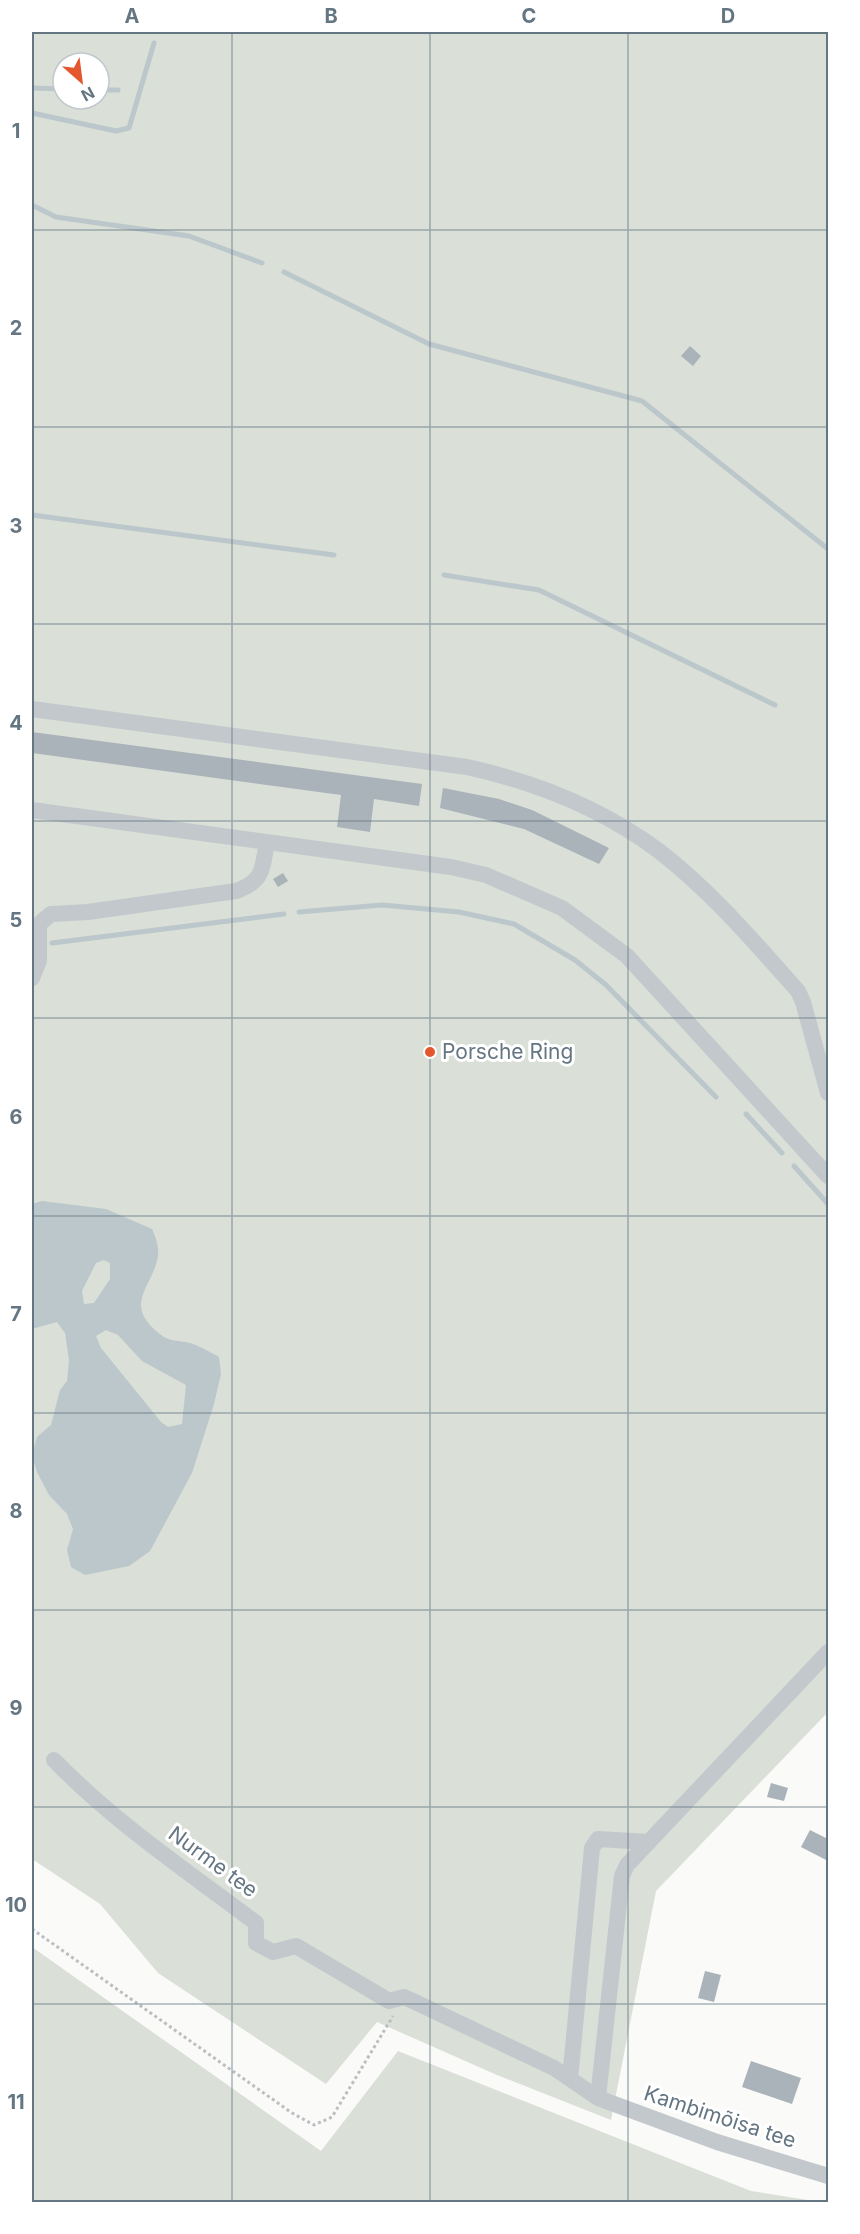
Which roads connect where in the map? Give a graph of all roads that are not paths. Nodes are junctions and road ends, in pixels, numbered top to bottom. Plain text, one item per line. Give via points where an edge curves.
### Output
1 (32, 709) edge
2 (32, 810) edge
3 (267, 842) junction
4 (32, 978) edge
5 (828, 1093) edge
6 (828, 1176) edge
7 (828, 1652) edge
8 (54, 1760) dead end
9 (649, 1842) junction
10 (570, 2079) junction
11 (598, 2098) junction
12 (828, 2176) edge

1 - 5 street via 467,767 503,775 600,814 658,850 693,880 798,991
2 - 3 street
3 - 4 street via 258,879 243,889 51,914 39,924 39,962
3 - 6 street via 451,867 486,875 561,908 627,956
7 - 9 street
8 - 10 street, Nurme tee via 118,1819 256,1923 256,1943 273,1952 296,1946 389,2001 404,1997
9 - 10 street via 598,1839 592,1848
9 - 11 street via 622,1876
10 - 11 street, Nurme tee
11 - 12 street, Kambimõisa tee via 717,2142

